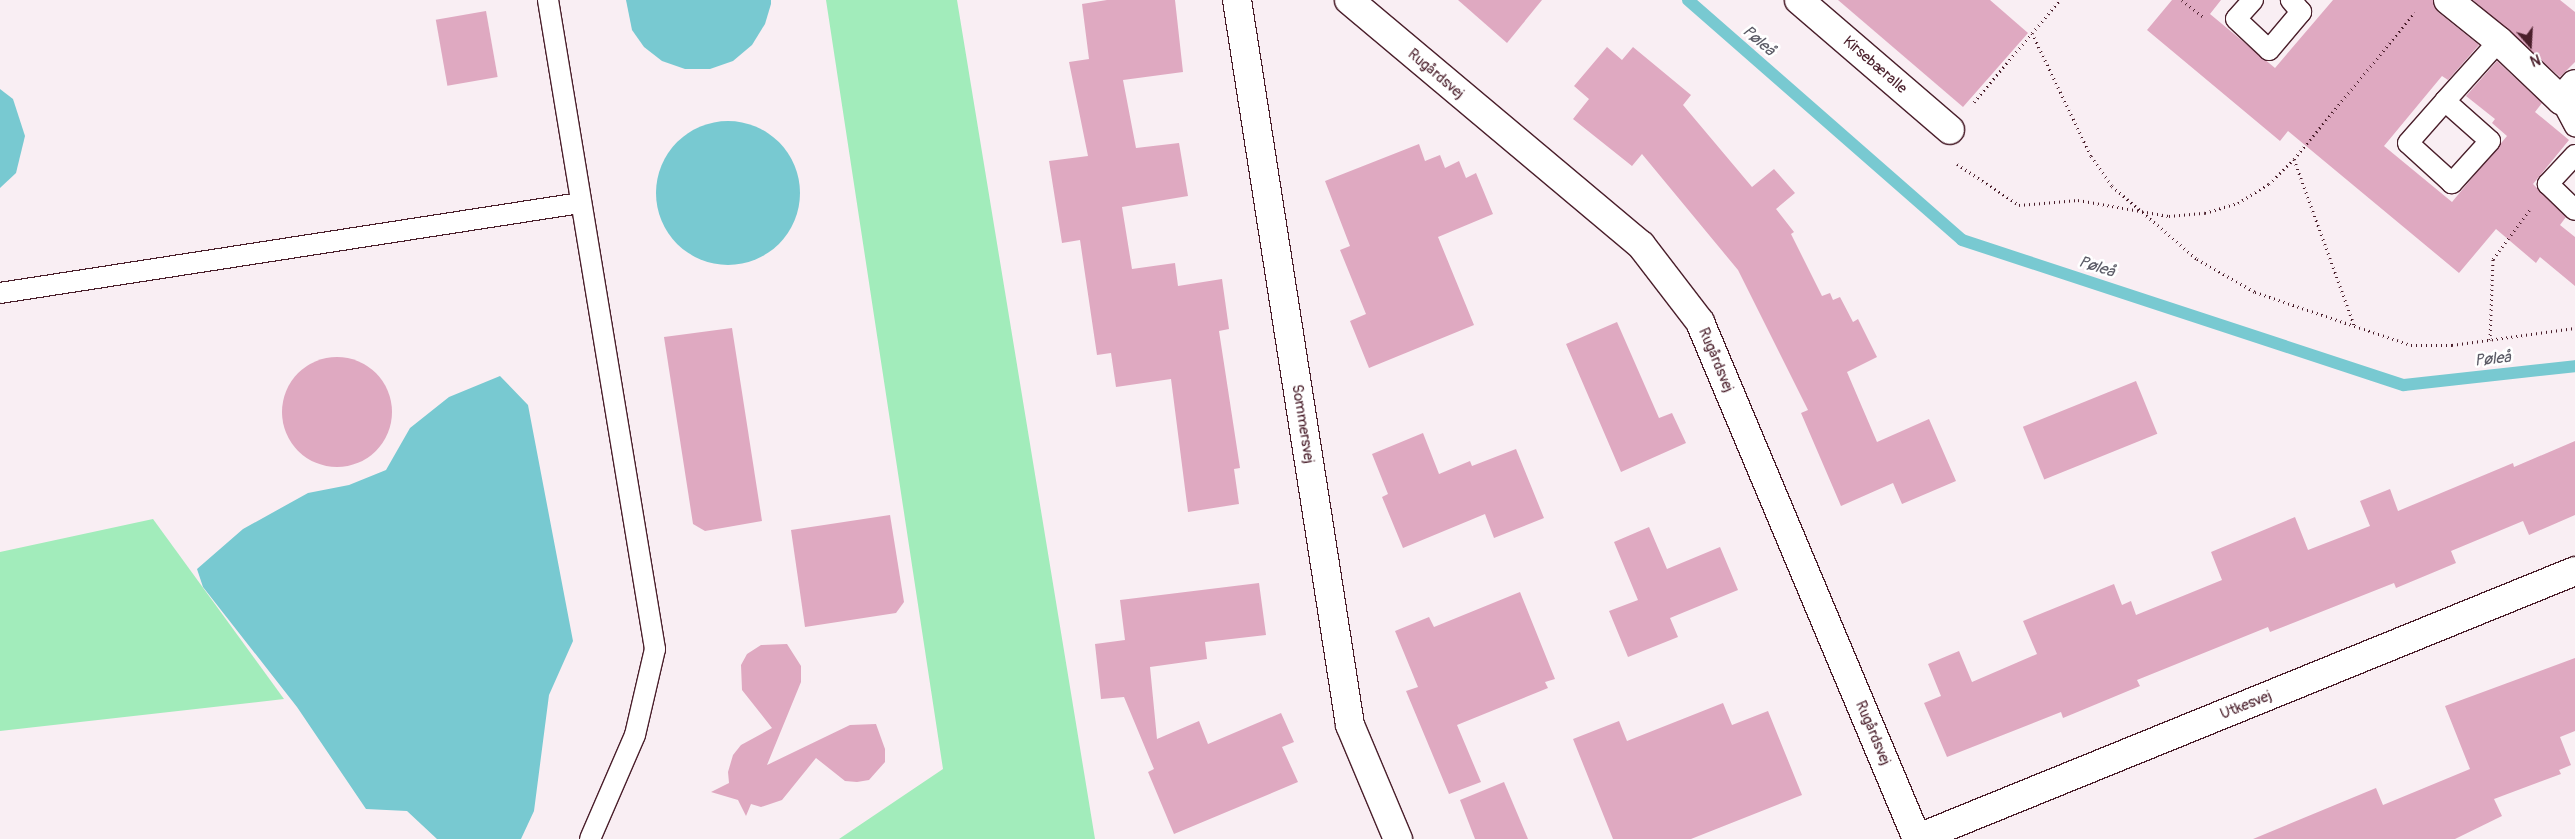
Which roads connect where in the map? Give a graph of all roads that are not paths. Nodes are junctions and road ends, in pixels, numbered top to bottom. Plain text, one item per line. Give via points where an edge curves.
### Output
1 (548, 0) edge
2 (1237, 0) edge
3 (1349, 0) edge
4 (1799, 0) edge
5 (2253, 0) edge
6 (2291, 0) edge
7 (2448, 0) edge
8 (2499, 41) junction
9 (2568, 92) edge
10 (2445, 101) dead end
11 (2575, 126) edge
12 (1950, 130) road end
13 (2575, 155) edge
14 (580, 203) junction
15 (2575, 210) edge
16 (0, 293) edge
17 (2575, 571) edge
18 (590, 839) edge
19 (1398, 839) edge
20 (1917, 839) edge

1 - 14 lane
2 - 19 street, Sommersvej via 1350,725
3 - 20 street, Rugårdsvej via 1641,245 1700,322
4 - 12 street, Kirsebæralle
5 - 6 lane via 2236,19 2269,50 2301,12
7 - 8 street
8 - 9 street
8 - 10 lane
9 - 11 lane
13 - 15 lane via 2548,184
14 - 16 lane
14 - 18 lane via 655,649 635,735
17 - 20 street, Utkesvej

